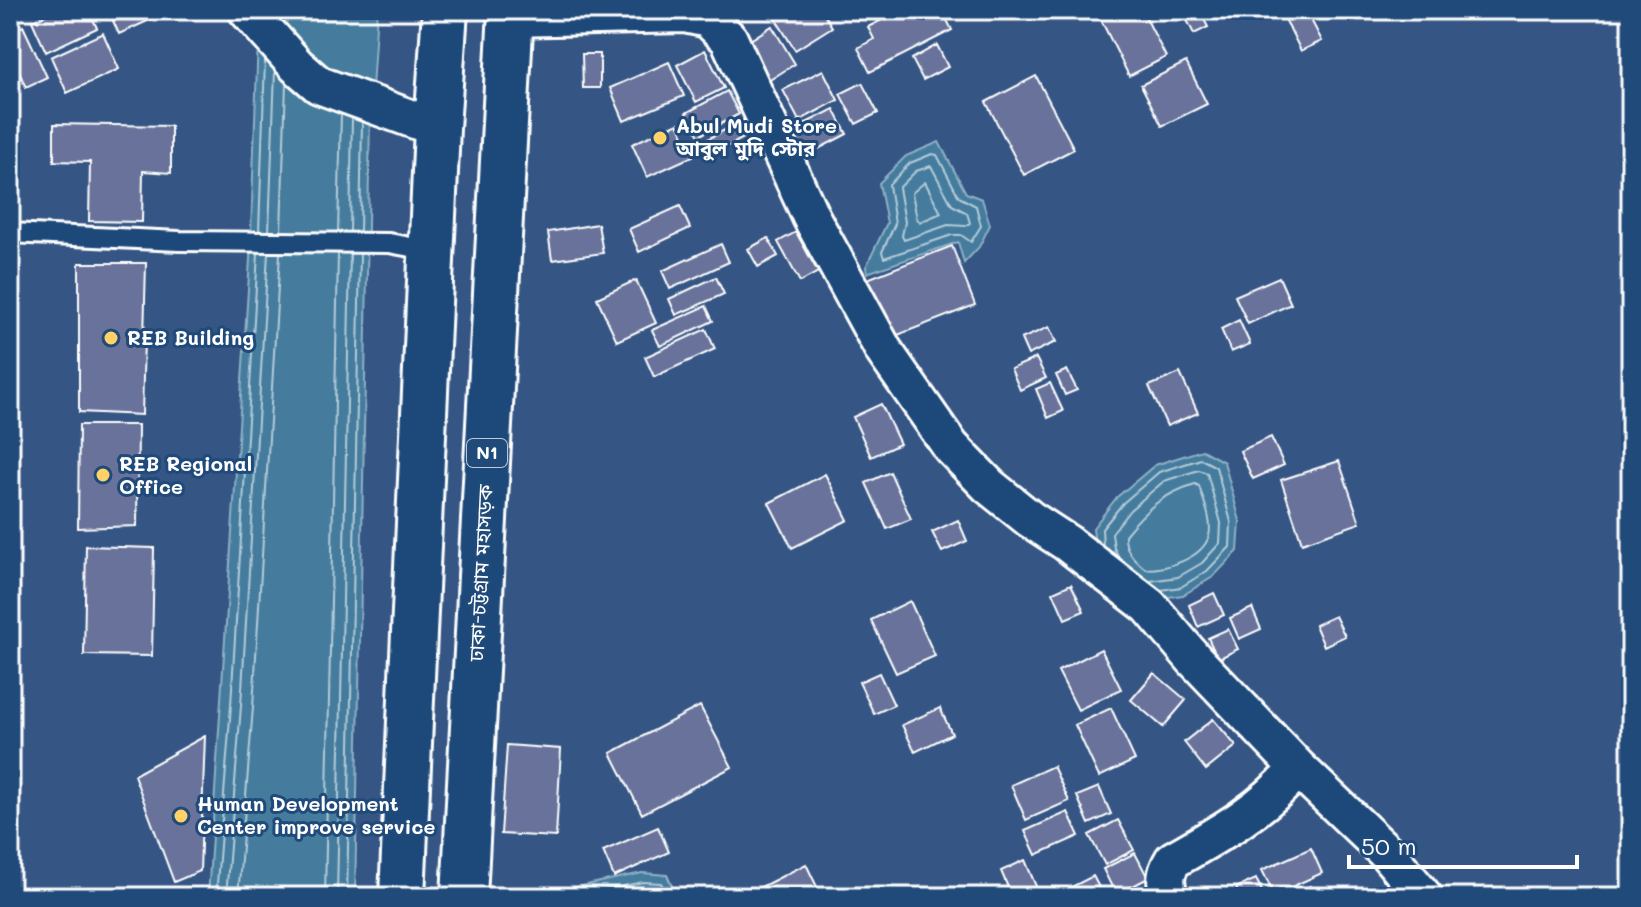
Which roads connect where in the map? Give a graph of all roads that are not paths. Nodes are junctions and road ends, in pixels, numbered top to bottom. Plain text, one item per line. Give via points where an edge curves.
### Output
1 (247, 10) edge
2 (445, 10) edge
3 (510, 14) edge
4 (712, 14) edge
5 (436, 140) junction
6 (503, 155) junction
7 (10, 233) edge
8 (432, 251) junction
9 (1298, 768) junction
10 (402, 897) edge
11 (464, 897) edge
12 (1170, 897) edge
13 (1424, 897) edge

1 - 5 street via 319,85
2 - 5 highway
3 - 4 street
3 - 6 highway, ঢাকা-চট্টগ্রাম মহাসড়ক / N1
4 - 9 street via 729,39 811,217 884,351 951,447 1030,519 1149,606
5 - 6 highway
5 - 8 highway
6 - 11 highway, ঢাকা-চট্টগ্রাম মহাসড়ক / N1
7 - 8 lane via 389,243
8 - 10 highway
9 - 12 street via 1258,808 1173,860 1166,871
9 - 13 street via 1387,853

